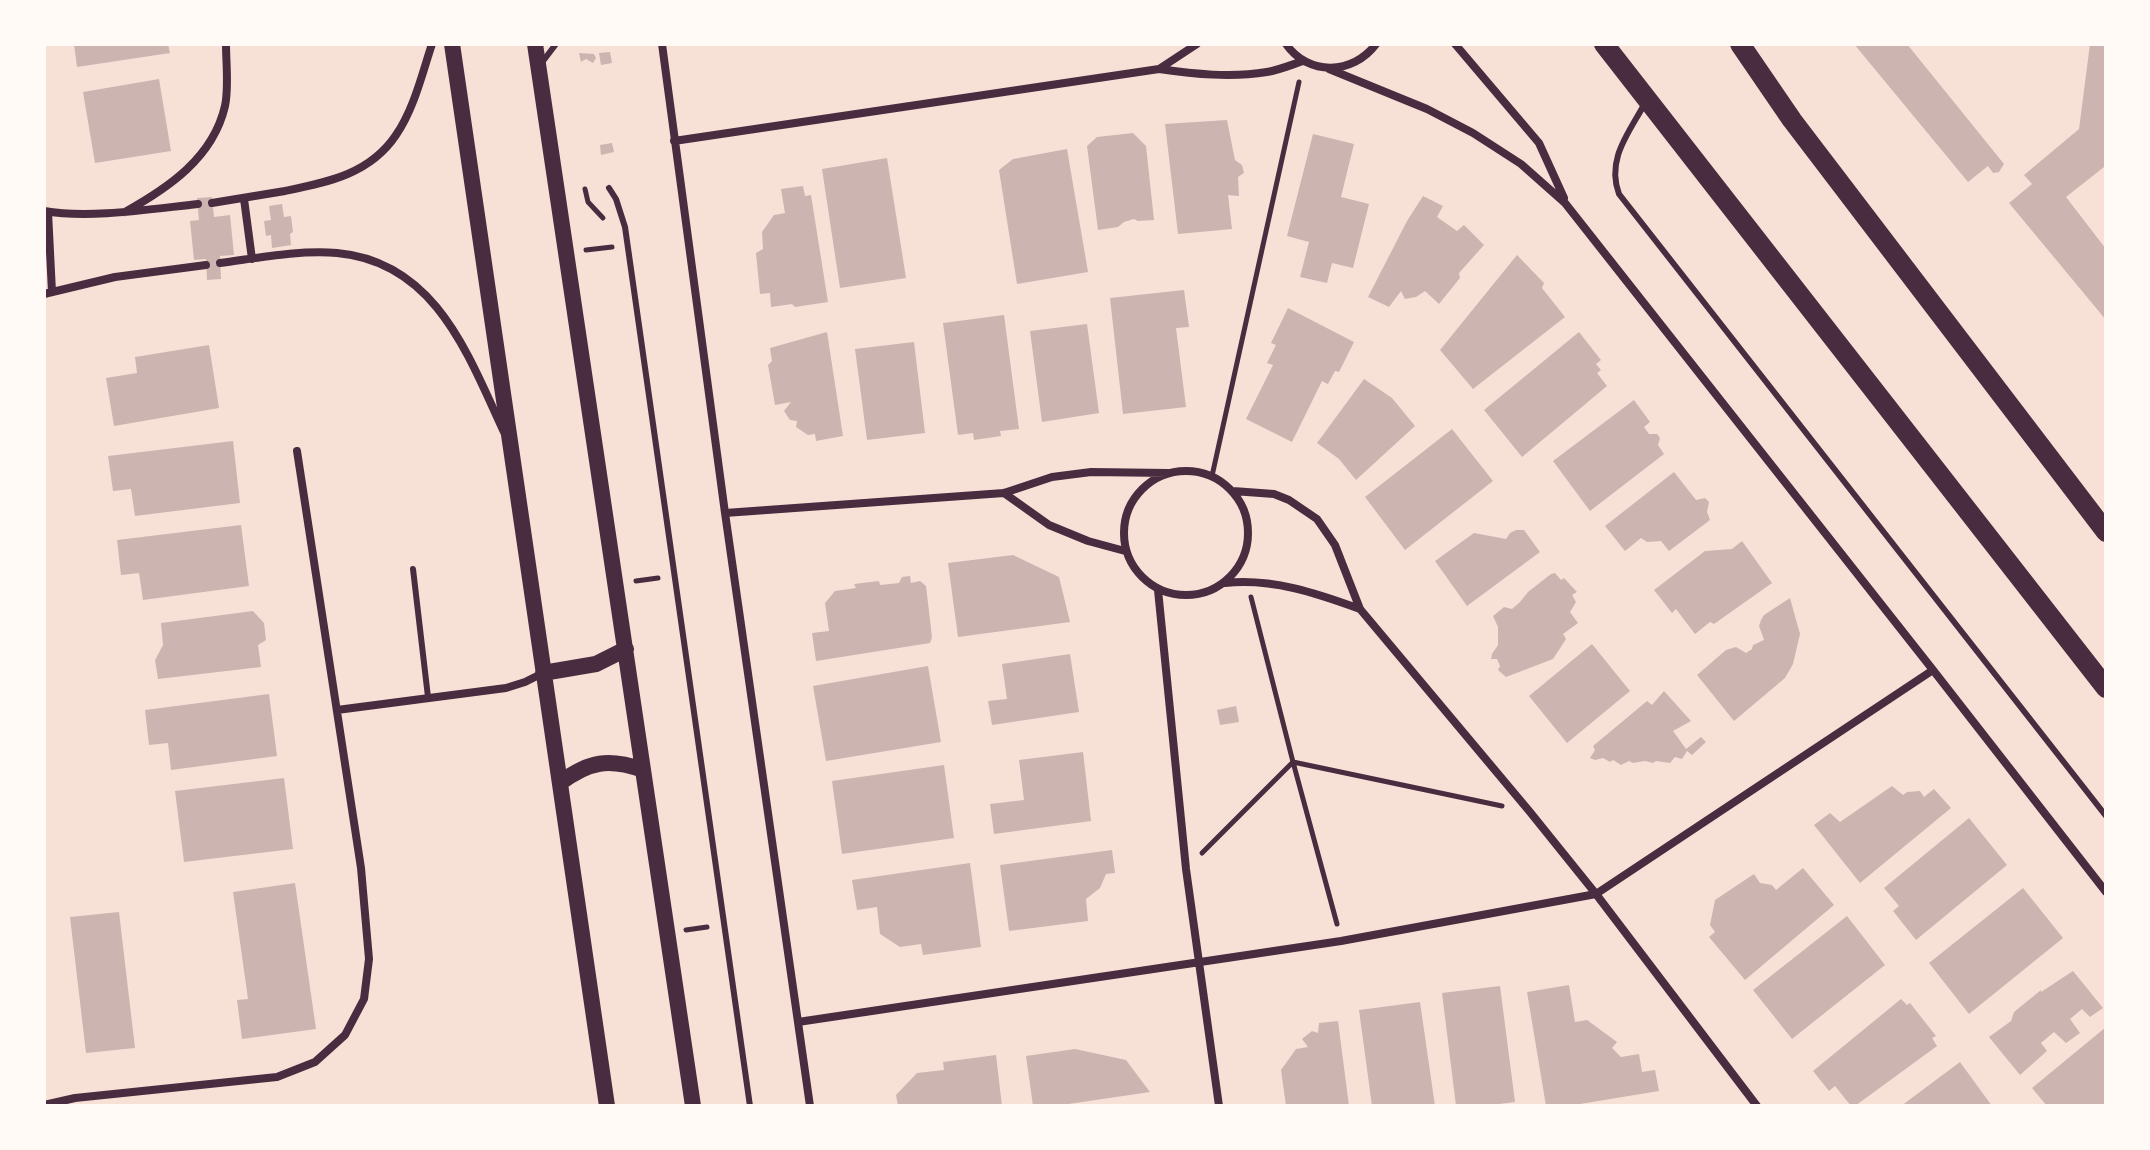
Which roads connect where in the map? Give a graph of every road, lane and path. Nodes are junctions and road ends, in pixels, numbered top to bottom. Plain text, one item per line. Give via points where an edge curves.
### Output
1 (226, 44) edge
2 (432, 44) edge
3 (452, 44) edge
4 (535, 44) edge
5 (556, 44) edge
6 (662, 44) edge
7 (1197, 44) edge
8 (1286, 44) edge
9 (1376, 44) edge
10 (1455, 44) edge
11 (1604, 44) edge
12 (1740, 44) edge
13 (1303, 61) junction
14 (538, 68) junction
15 (1159, 69) junction
16 (1329, 69) junction
17 (1647, 100) junction
18 (674, 141) junction
19 (609, 188) dead end
20 (244, 199) junction
21 (212, 203) dead end
22 (1565, 203) junction
23 (198, 204) dead end
24 (46, 212) edge
25 (125, 212) junction
26 (627, 245) junction
27 (566, 252) junction
28 (252, 259) junction
29 (220, 263) dead end
30 (206, 265) dead end
31 (48, 293) edge
32 (509, 444) junction
33 (297, 451) dead end
34 (1168, 473) junction
35 (1212, 476) junction
36 (1233, 491) junction
37 (1004, 493) junction
38 (725, 513) junction
39 (2106, 532) edge
40 (1125, 551) junction
41 (413, 569) dead end
42 (675, 575) junction
43 (1247, 581) junction
44 (1225, 583) junction
45 (615, 584) junction
46 (1158, 590) junction
47 (1360, 609) junction
48 (626, 649) junction
49 (1933, 670) junction
50 (543, 673) junction
51 (2106, 688) edge
52 (428, 697) junction
53 (337, 710) junction
54 (1293, 762) junction
55 (643, 770) junction
56 (560, 783) junction
57 (1530, 812) junction
58 (2106, 816) edge
59 (1186, 869) junction
60 (2106, 892) edge
61 (1596, 894) junction
62 (724, 924) junction
63 (668, 932) junction
64 (1341, 941) junction
65 (1198, 962) junction
66 (798, 1022) junction
67 (44, 1105) edge
68 (607, 1106) edge
69 (693, 1106) edge
70 (750, 1106) edge
71 (810, 1106) edge
72 (1219, 1106) edge
73 (1757, 1106) edge

1 - 25 street via 225,106 213,134 175,181
2 - 20 street via 412,104 382,152 345,176
3 - 32 main road
4 - 14 main road
5 - 14 lane
6 - 18 street
7 - 15 street
8 - 13 street
9 - 16 street via 1351,65
10 - 22 street via 1539,143
11 - 17 main road
12 - 39 main road
13 - 15 street via 1256,73 1198,75
13 - 16 street
13 - 35 path
14 - 27 main road
15 - 18 street
16 - 22 street via 1473,133 1521,164
17 - 51 main road
17 - 58 lane via 1616,157 1619,194
18 - 38 street
19 - 26 lane via 621,212
20 - 21 street
20 - 28 street
22 - 49 street
23 - 25 street
24 - 25 street
24 - 31 street
26 - 27 path
26 - 42 lane
27 - 45 main road
28 - 29 street
28 - 32 street via 337,253 398,273 448,321
30 - 31 street via 115,277
32 - 50 main road
33 - 53 street
34 - 35 street via 1190,470
34 - 37 street via 1091,472 1052,477
34 - 40 street via 1146,484 1130,503 1123,527
35 - 36 street
36 - 44 street via 1245,513 1248,538 1241,563
36 - 47 street via 1274,494 1317,519 1335,545
37 - 38 street
37 - 40 street via 1049,525
38 - 66 street
40 - 46 street via 1137,574
41 - 52 lane
42 - 45 path
42 - 62 lane
43 - 44 street
43 - 47 street via 1311,592
43 - 54 path
44 - 46 street via 1204,594 1180,597
45 - 48 main road
46 - 59 street
47 - 57 street
48 - 50 main road via 596,664
48 - 55 main road
49 - 60 street
49 - 61 street
50 - 52 street via 506,688
50 - 56 main road
52 - 53 street
53 - 67 street via 369,959 364,999 345,1035 315,1062 277,1077
54 - 57 path
54 - 59 path
54 - 64 path
55 - 56 main road via 600,762 578,769
55 - 63 main road
56 - 68 main road
57 - 61 street
59 - 65 street
61 - 64 street
61 - 73 street
62 - 63 path
62 - 70 lane
63 - 69 main road
64 - 65 street
65 - 66 street
65 - 72 street
66 - 71 street

